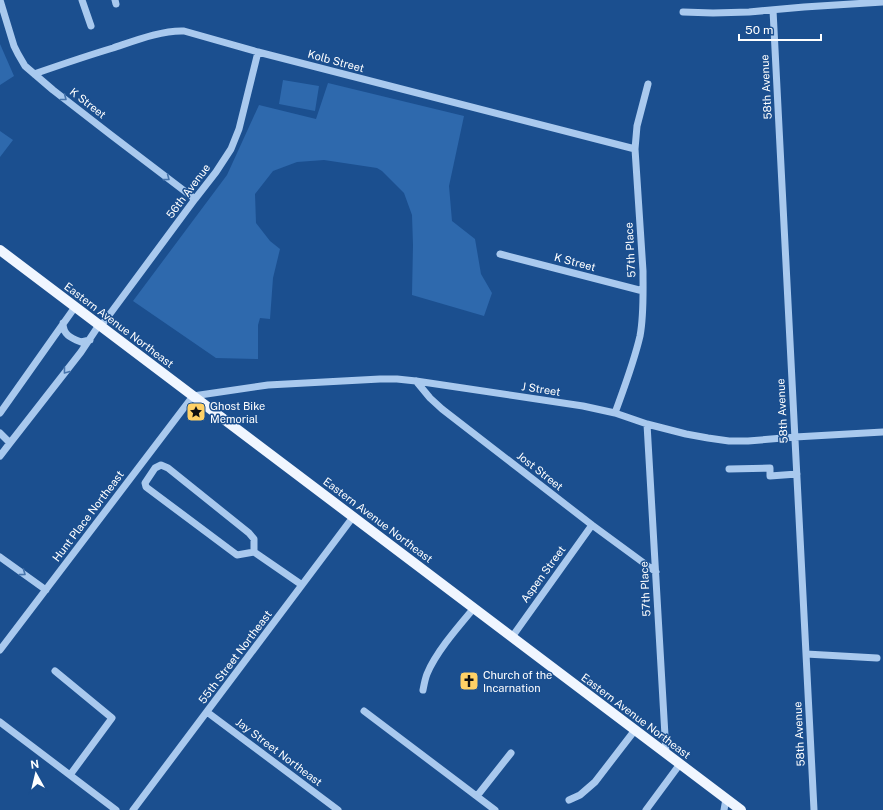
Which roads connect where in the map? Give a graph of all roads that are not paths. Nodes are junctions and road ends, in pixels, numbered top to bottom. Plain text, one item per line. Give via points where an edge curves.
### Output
1 (0, 0) edge
2 (82, 0) edge
3 (883, 2) edge
4 (773, 10) junction
5 (683, 12) dead end
6 (91, 26) dead end
7 (258, 52) junction
8 (34, 74) junction
9 (648, 84) dead end
10 (634, 149) junction
11 (194, 199) junction
12 (0, 250) edge
13 (500, 254) dead end
14 (643, 291) junction
15 (75, 306) junction
16 (63, 323) junction
17 (100, 326) junction
18 (90, 340) junction
19 (416, 381) junction
20 (193, 396) junction
21 (0, 413) edge
22 (615, 413) junction
23 (647, 424) junction
24 (883, 432) edge
25 (0, 433) edge
26 (795, 437) junction
27 (10, 443) junction
28 (0, 456) edge
29 (729, 469) dead end
30 (797, 474) junction
31 (353, 517) junction
32 (592, 525) junction
33 (254, 552) junction
34 (0, 557) edge
35 (656, 572) junction
36 (302, 585) junction
37 (46, 590) junction
38 (474, 608) junction
39 (512, 637) junction
40 (0, 650) edge
41 (806, 654) junction
42 (877, 658) dead end
43 (55, 671) dead end
44 (423, 690) dead end
45 (364, 711) dead end
46 (208, 712) junction
47 (0, 722) edge
48 (635, 730) junction
49 (511, 753) dead end
50 (666, 753) junction
51 (680, 764) junction
52 (70, 775) junction
53 (477, 796) junction
54 (726, 799) junction
55 (568, 800) dead end
56 (116, 810) edge
57 (133, 810) edge
58 (338, 810) edge
59 (495, 810) edge
60 (646, 810) edge
61 (724, 810) edge
62 (741, 810) edge
63 (814, 810) edge

1 - 8 street, K Street via 14,46 25,66
2 - 6 street
3 - 4 street
4 - 5 street via 730,13
4 - 26 street, 58th Avenue
7 - 8 street, Kolb Street via 190,32 175,31 129,42
7 - 10 street, Kolb Street
7 - 11 street, 56th Avenue via 235,142 228,156
8 -> 11 street, K Street
9 - 10 street, 57th Place
10 - 14 street, 57th Place
11 - 17 street, 56th Avenue
12 - 15 main road, Eastern Avenue Northeast
13 - 14 street, K Street
14 - 22 street, 57th Place via 640,336
15 - 16 street
15 - 17 main road, Eastern Avenue Northeast
16 - 18 street via 64,331 70,336 81,342
16 - 21 street
17 - 18 street, 56th Avenue
17 - 20 main road, Eastern Avenue Northeast
18 -> 27 street, 56th Avenue
19 - 20 street, J Street via 380,379 268,385
19 - 22 street, J Street
19 - 32 street, Jost Street via 442,409
20 - 31 main road, Eastern Avenue Northeast
20 - 37 street, Hunt Place Northeast
22 - 23 street, J Street
23 - 26 street, J Street via 730,441
23 - 35 street, 57th Place
24 - 26 street, J Street
25 - 27 street
26 - 30 street, 58th Avenue
27 - 28 street, 56th Avenue
29 - 30 street via 770,468 770,476
30 - 41 street, 58th Avenue
31 - 36 street, 55th Street Northeast
31 - 38 main road, Eastern Avenue Northeast
32 - 35 street, Jost Street
32 - 39 street, Aspen Street
33 - 33 street via 254,539 249,533 168,468 161,465 155,468 146,487 237,555
33 - 36 street
34 -> 37 street
35 - 50 street, 57th Place
36 - 46 street, 55th Street Northeast
37 - 40 street, Hunt Place Northeast
38 - 39 main road, Eastern Avenue Northeast
38 - 44 street via 433,662 426,675
39 - 48 main road, Eastern Avenue Northeast
41 - 42 street
41 - 63 street, 58th Avenue
43 - 52 street via 112,718
45 - 53 street
46 - 57 street, 55th Street Northeast
46 - 58 street, Jay Street Northeast
47 - 52 street
48 - 50 main road, Eastern Avenue Northeast
48 - 55 street via 595,782 580,795
49 - 53 street
50 - 51 main road, Eastern Avenue Northeast
51 - 54 main road, Eastern Avenue Northeast
51 - 60 street
52 - 56 street
53 - 59 street
54 - 61 street
54 - 62 main road, Eastern Avenue Northeast

